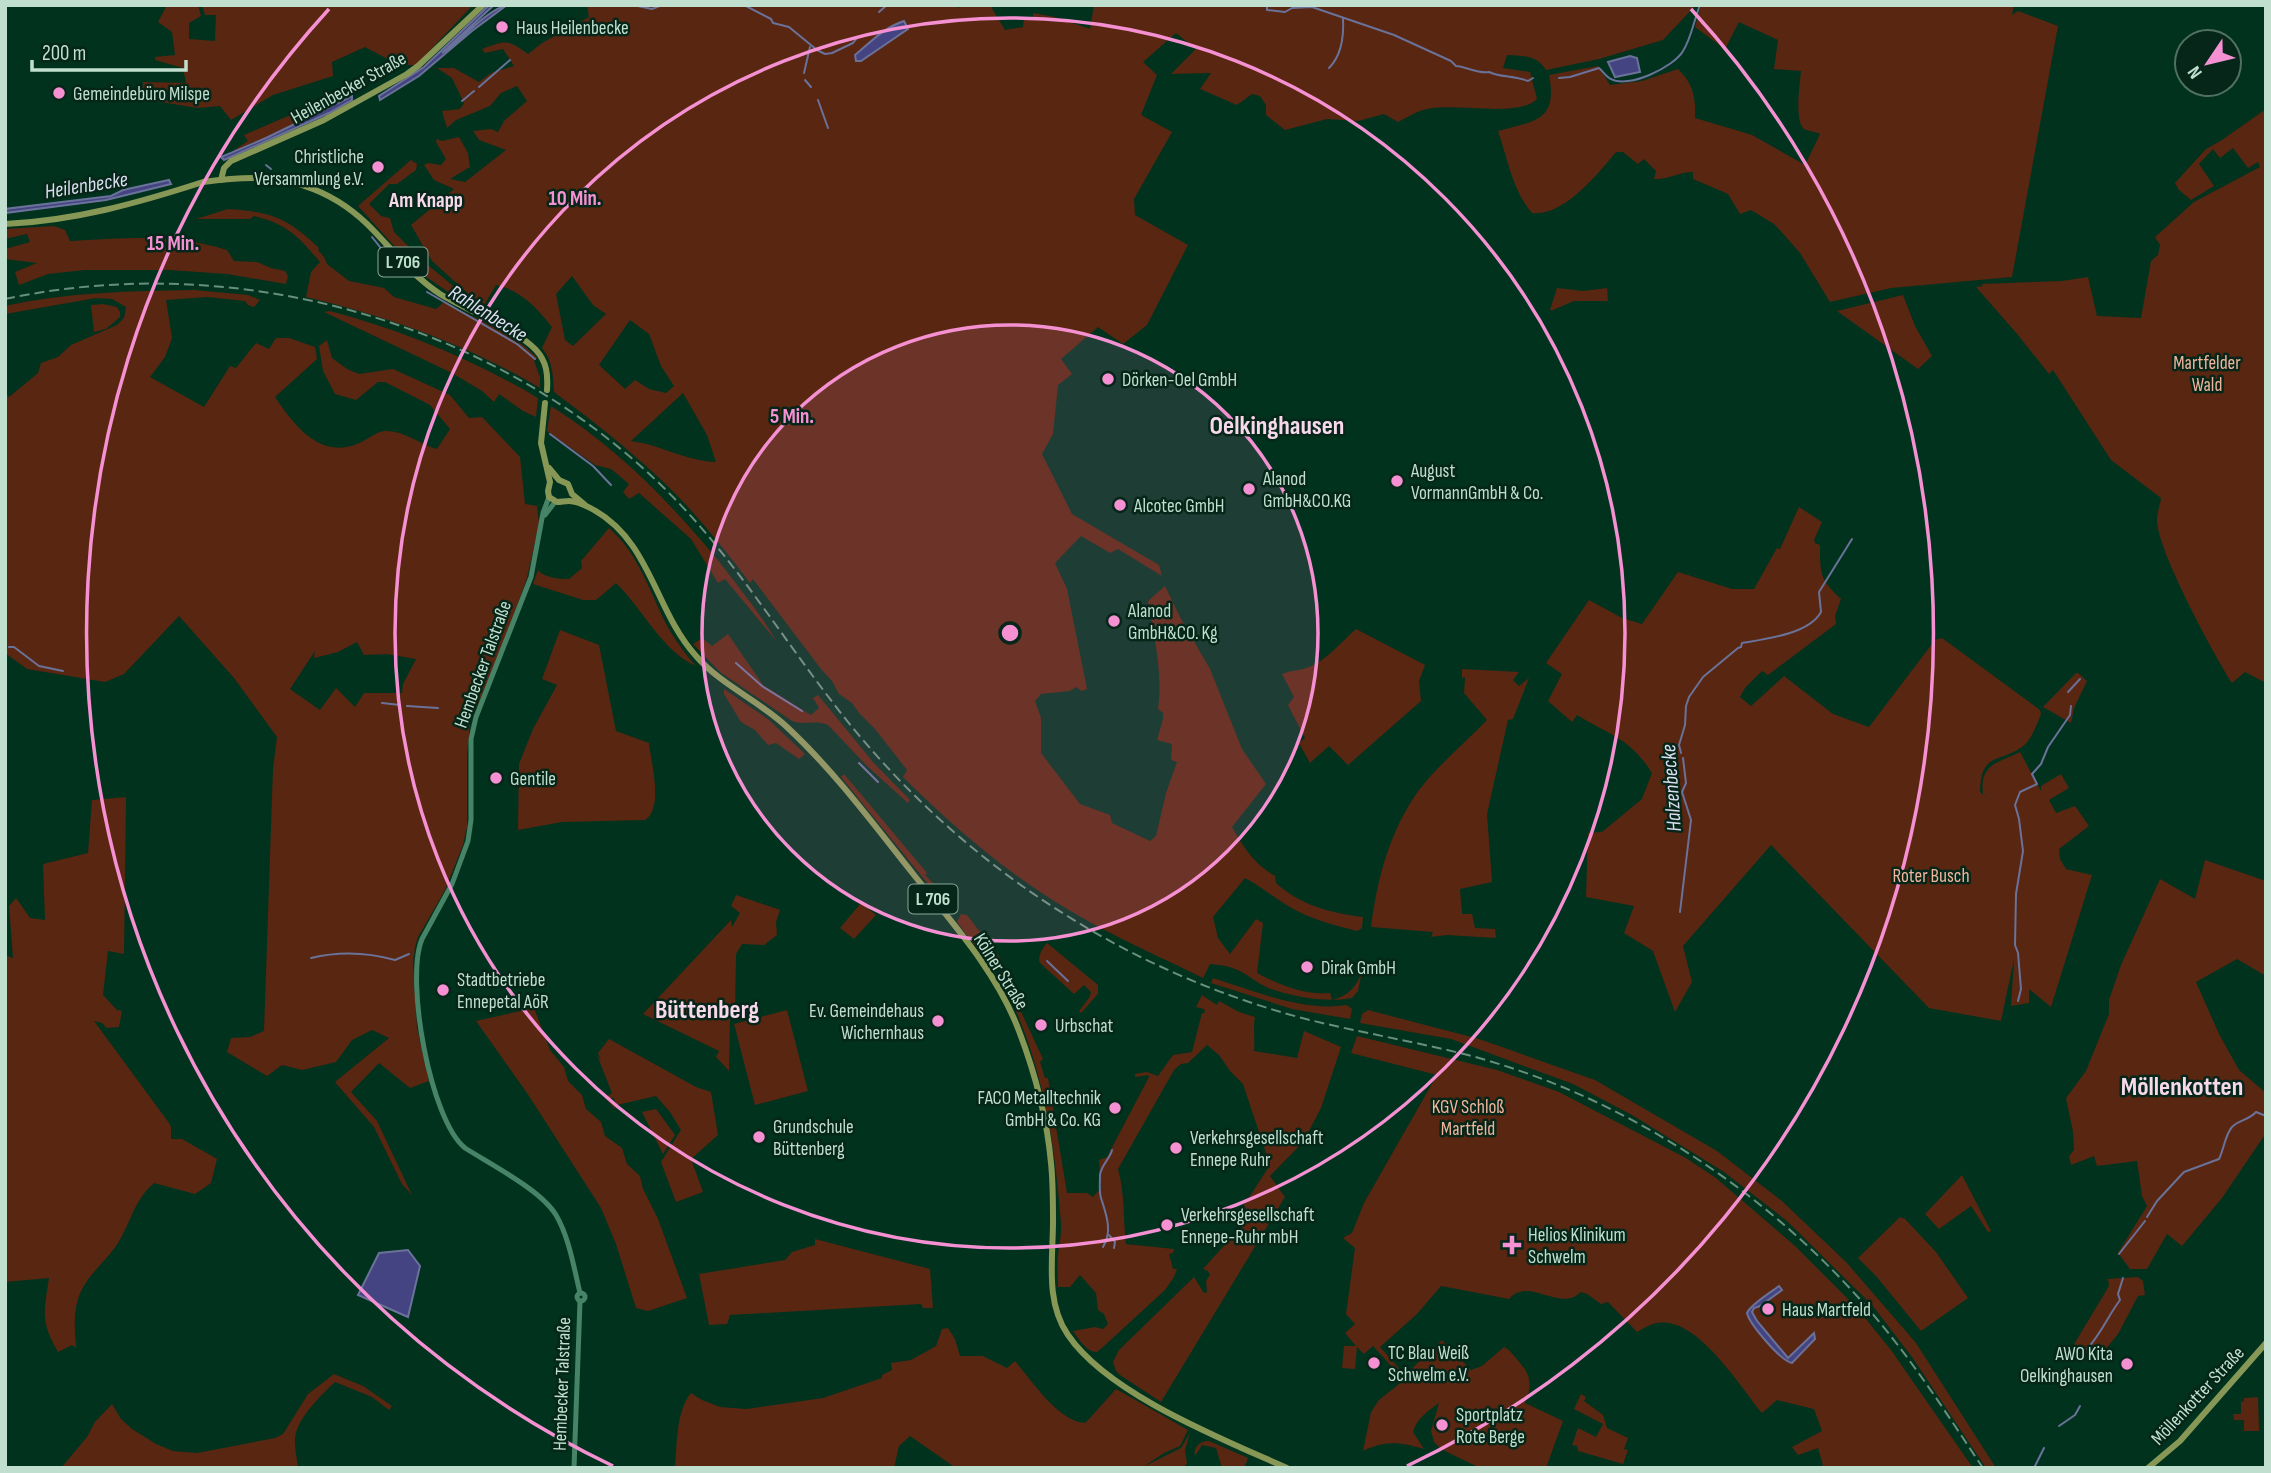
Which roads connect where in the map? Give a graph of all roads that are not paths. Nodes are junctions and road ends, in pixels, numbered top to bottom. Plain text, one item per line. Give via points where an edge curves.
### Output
1 (484, 5) edge
2 (221, 180) junction
3 (5, 224) edge
4 (547, 390) dead end
5 (545, 403) dead end
6 (547, 467) junction
7 (559, 480) junction
8 (550, 485) junction
9 (571, 491) junction
10 (552, 499) junction
11 (565, 501) junction
12 (585, 505) junction
13 (2266, 1343) edge
14 (2149, 1467) edge
15 (574, 1468) edge
16 (1287, 1468) edge

1 - 2 main road, Heilenbecker Straße via 418,66 324,120 231,161
2 - 3 main road via 105,211
2 - 4 main road, L 706 via 282,180 339,202 433,289 531,345 544,363
5 - 6 main road via 541,443
6 - 7 main road, Kölner Straße
6 - 8 main road
7 - 8 main road
7 - 9 main road, Kölner Straße
8 - 10 main road
9 - 11 main road
9 - 12 main road, Kölner Straße
10 - 11 main road, Kölner Straße
10 - 15 street, Hembecker Talstraße via 542,521 531,577 476,717 471,739 468,841 452,884 419,947 417,961 420,1031 451,1133 465,1148 536,1195 551,1208 562,1229 580,1293
11 - 12 main road, Kölner Straße / L 706
12 - 16 main road, Kölner Straße / L 706 via 629,540 674,626 696,656 780,721 810,751 928,892 1000,990 1024,1045 1049,1144 1052,1287 1058,1317 1069,1338 1122,1385 1205,1431
13 - 14 main road, Möllenkotter Straße via 2185,1435

